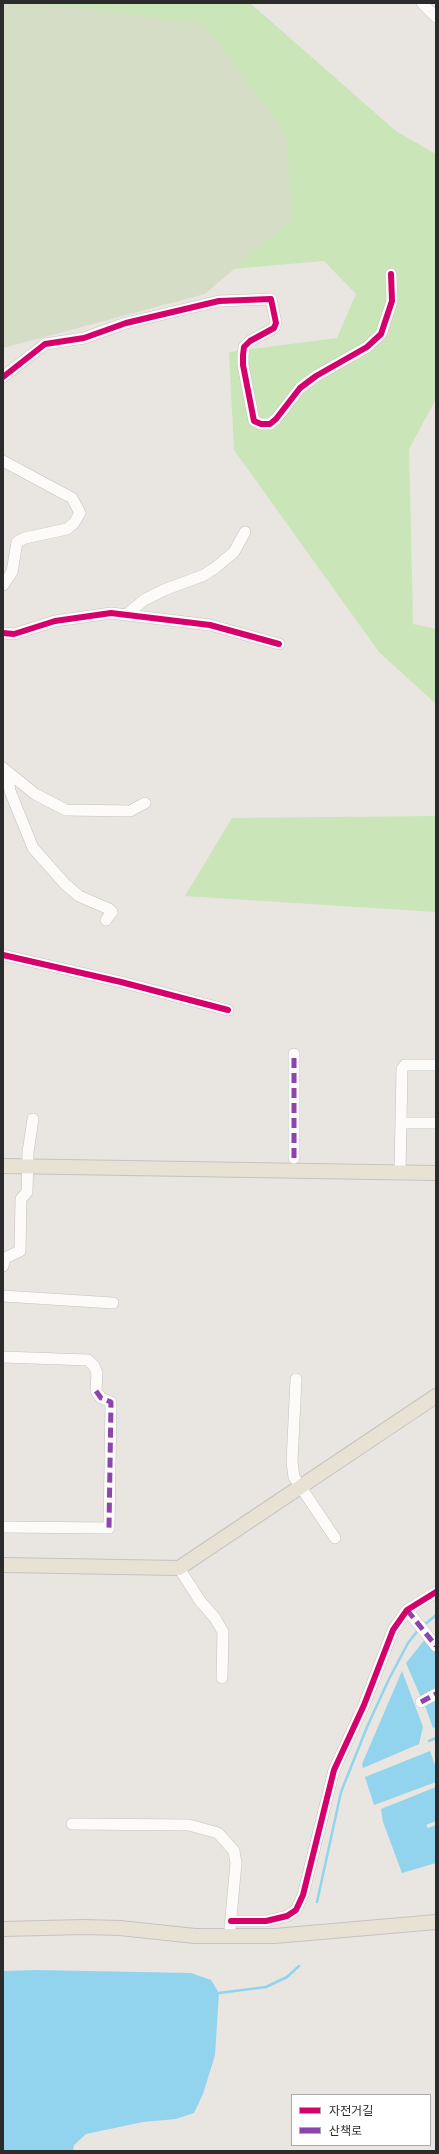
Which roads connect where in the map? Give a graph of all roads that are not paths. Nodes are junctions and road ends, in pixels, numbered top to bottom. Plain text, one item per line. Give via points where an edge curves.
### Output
1 (422, 3) edge
2 (436, 17) edge
3 (391, 274) dead end
4 (3, 378) edge
5 (3, 461) edge
6 (245, 532) dead end
7 (3, 585) edge
8 (126, 615) junction
9 (3, 633) edge
10 (279, 644) dead end
11 (7, 771) edge
12 (145, 803) dead end
13 (106, 920) dead end
14 (3, 955) edge
15 (228, 1010) dead end
16 (294, 1054) dead end
17 (436, 1065) edge
18 (33, 1119) dead end
19 (401, 1122) junction
20 (436, 1123) edge
21 (294, 1158) dead end
22 (3, 1166) edge
23 (28, 1167) junction
24 (400, 1172) junction
25 (436, 1173) edge
26 (3, 1266) edge
27 (3, 1296) edge
28 (113, 1302) dead end
29 (3, 1356) edge
30 (296, 1379) dead end
31 (436, 1396) edge
32 (300, 1487) junction
33 (3, 1527) edge
34 (335, 1538) dead end
35 (3, 1565) edge
36 (179, 1568) junction
37 (436, 1592) edge
38 (407, 1610) junction
39 (436, 1646) edge
40 (222, 1678) dead end
41 (436, 1694) edge
42 (421, 1702) dead end
43 (72, 1824) dead end
44 (436, 1922) edge
45 (230, 1928) junction
46 (3, 1929) edge

1 - 2 street
3 - 4 street via 392,301 381,334 367,347 300,388 276,420 270,424 254,421 243,355 244,347 250,341 274,328 276,323 271,299 219,301 126,324 84,338 45,344
5 - 7 street via 72,498 80,512 67,529 17,542 12,572
6 - 8 street via 234,552 215,568 144,600
8 - 9 street via 111,613 55,621 14,634
8 - 10 street via 210,625
11 - 12 street via 35,794 66,810 130,811
11 - 13 street via 10,791 33,848 79,896 109,909 112,912
14 - 15 street
16 - 21 street
17 - 19 street via 405,1065 402,1069
18 - 23 street
19 - 20 street
19 - 24 street
22 - 23 main road
23 - 24 main road
23 - 26 street via 27,1192 21,1199 20,1251 5,1258
24 - 25 main road
27 - 28 street
29 - 33 street via 88,1360 97,1373 96,1391 102,1398 111,1402 109,1528
30 - 32 street via 292,1462 294,1477
31 - 32 main road
32 - 34 street
32 - 36 main road
35 - 36 main road
36 - 40 street via 223,1632
37 - 38 street
38 - 39 street
38 - 45 street via 393,1630 364,1705 334,1770 303,1895 296,1910 287,1916
41 - 42 street
43 - 45 street via 189,1825 218,1833 234,1851 236,1863
44 - 45 main road via 275,1936
45 - 46 main road via 195,1936 98,1927

